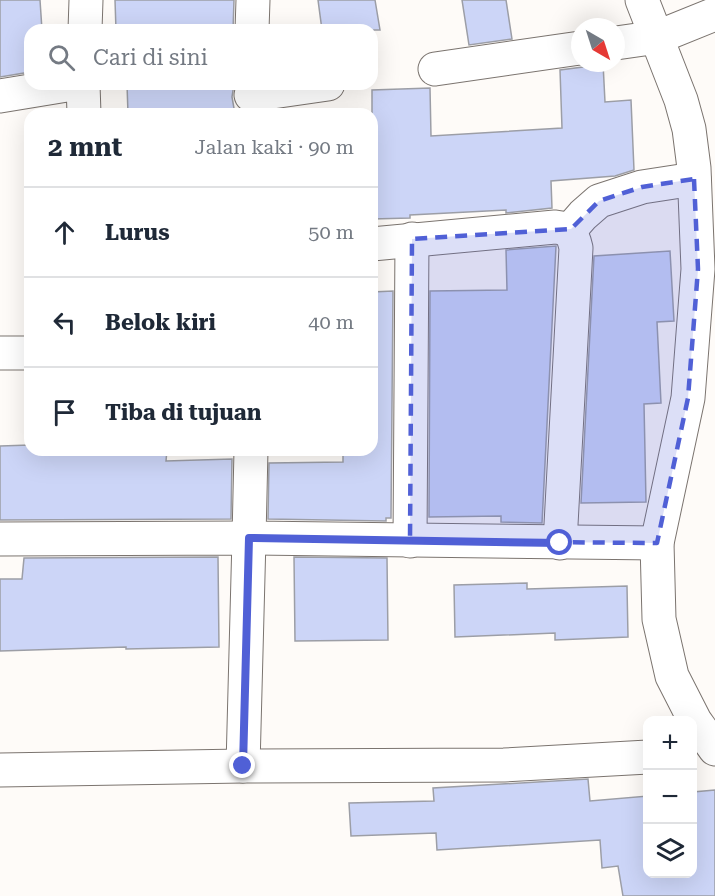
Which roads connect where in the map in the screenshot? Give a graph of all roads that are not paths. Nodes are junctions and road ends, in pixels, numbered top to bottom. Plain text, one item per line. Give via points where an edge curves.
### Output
1 (86, 0) edge
2 (253, 0) edge
3 (642, 0) edge
4 (715, 14) edge
5 (85, 24) edge
6 (252, 24) edge
7 (658, 37) junction
8 (625, 42) edge
9 (571, 49) edge
10 (435, 69) dead end
11 (36, 90) edge
12 (83, 90) edge
13 (295, 90) edge
14 (0, 96) edge
15 (251, 98) edge
16 (84, 108) edge
17 (694, 179) junction
18 (569, 231) junction
19 (412, 239) junction
20 (378, 243) edge
21 (706, 264) edge
22 (0, 353) edge
23 (24, 353) edge
24 (251, 456) edge
25 (249, 538) junction
26 (0, 539) edge
27 (410, 541) junction
28 (560, 543) junction
29 (657, 543) junction
30 (707, 748) edge
31 (643, 757) edge
32 (243, 766) junction
33 (0, 770) edge

1 - 5 street
2 - 6 street
3 - 7 street
4 - 7 street
7 - 8 street
7 - 17 street via 689,129
9 - 10 street
11 - 14 street
12 - 16 street
13 - 15 street
17 - 18 street via 642,187 599,201
17 - 21 street
18 - 19 street via 555,227
18 - 28 street via 576,248
19 - 20 street
19 - 27 street
21 - 29 street via 688,398
22 - 23 street
24 - 25 street
25 - 26 street
25 - 27 street
25 - 32 street
27 - 28 street
28 - 29 street
29 - 30 street via 659,619 667,659
31 - 32 street via 504,765
32 - 33 street

